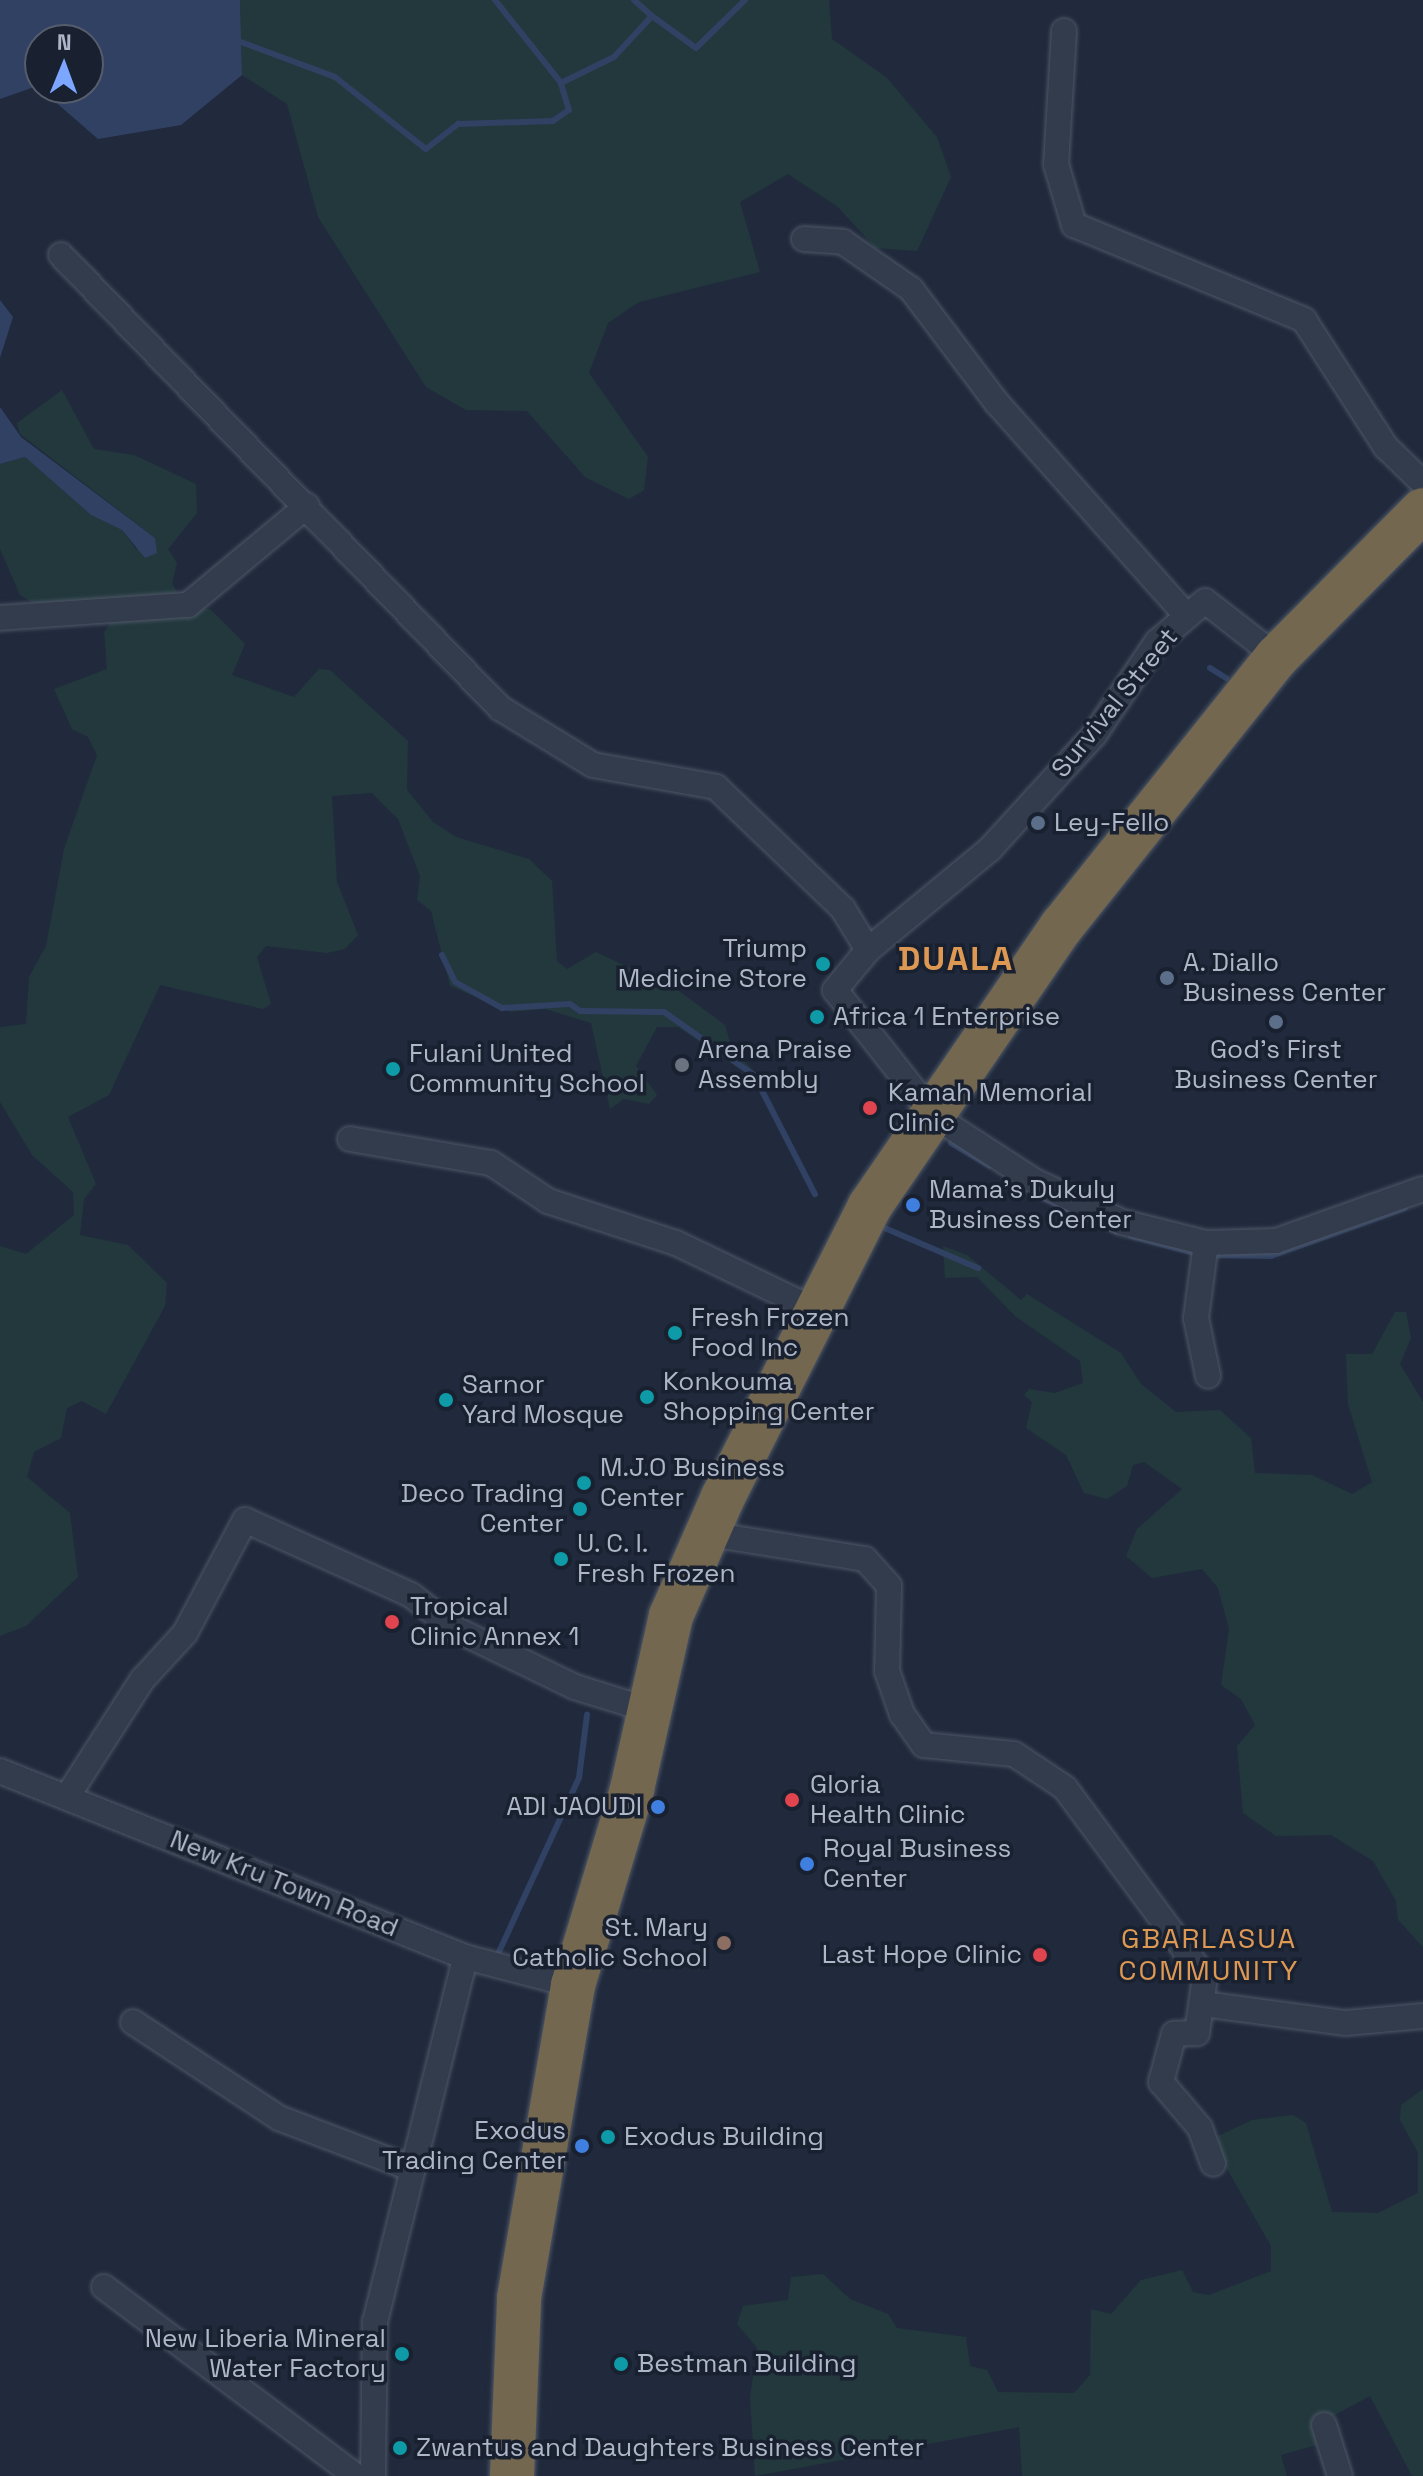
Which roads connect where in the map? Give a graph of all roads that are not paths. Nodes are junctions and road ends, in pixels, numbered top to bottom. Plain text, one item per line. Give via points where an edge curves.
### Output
1 (1064, 31) dead end
2 (804, 239) dead end
3 (61, 255) dead end
4 (1423, 483) edge
5 (307, 506) junction
6 (1423, 510) edge
7 (1187, 616) junction
8 (0, 618) edge
9 (1277, 657) junction
10 (868, 950) junction
11 (934, 1116) junction
12 (350, 1139) dead end
13 (1423, 1189) edge
14 (1206, 1243) junction
15 (813, 1309) junction
16 (1208, 1376) dead end
17 (709, 1534) junction
18 (652, 1711) junction
19 (0, 1771) edge
20 (67, 1797) junction
21 (465, 1957) junction
22 (573, 1985) junction
23 (1203, 2004) junction
24 (1423, 2016) edge
25 (133, 2022) dead end
26 (1213, 2164) dead end
27 (410, 2168) junction
28 (104, 2287) dead end
29 (1324, 2425) dead end
30 (356, 2476) edge
31 (373, 2476) edge
32 (512, 2476) edge
33 (1340, 2476) edge

1 - 4 street via 1056,164 1074,225 1304,320 1386,447
2 - 7 street via 843,242 911,289 997,403
3 - 5 street
5 - 8 street via 199,600 151,610
5 - 10 street via 500,708 593,765 716,787 843,909
6 - 9 highway
7 - 9 street, Survival Street via 1205,601
7 - 10 street, Survival Street via 1157,642 1094,735 990,849
9 - 11 highway via 1062,926
10 - 11 street, Survival Street via 835,990
11 - 14 street via 1072,1200 1122,1222
11 - 15 highway via 870,1206
12 - 15 street via 491,1163 548,1201 676,1243
13 - 14 street via 1276,1241
14 - 16 street via 1196,1318
15 - 17 highway
17 - 18 highway via 671,1616
17 - 23 street via 865,1559 889,1586 887,1671 902,1714 924,1745 1014,1754 1065,1788 1194,1958 1205,1977
18 - 20 street via 575,1687 455,1629 411,1595 245,1520 185,1633 142,1680
18 - 22 highway
19 - 20 street, New Kru Town Road
20 - 21 street, New Kru Town Road
21 - 22 street, New Kru Town Road
21 - 27 street
22 - 32 highway via 519,2298
23 - 24 street via 1346,2023
23 - 26 street via 1197,2033 1174,2034 1161,2082 1200,2128
25 - 27 street via 279,2118
27 - 31 street via 375,2322
28 - 30 street
29 - 33 street

